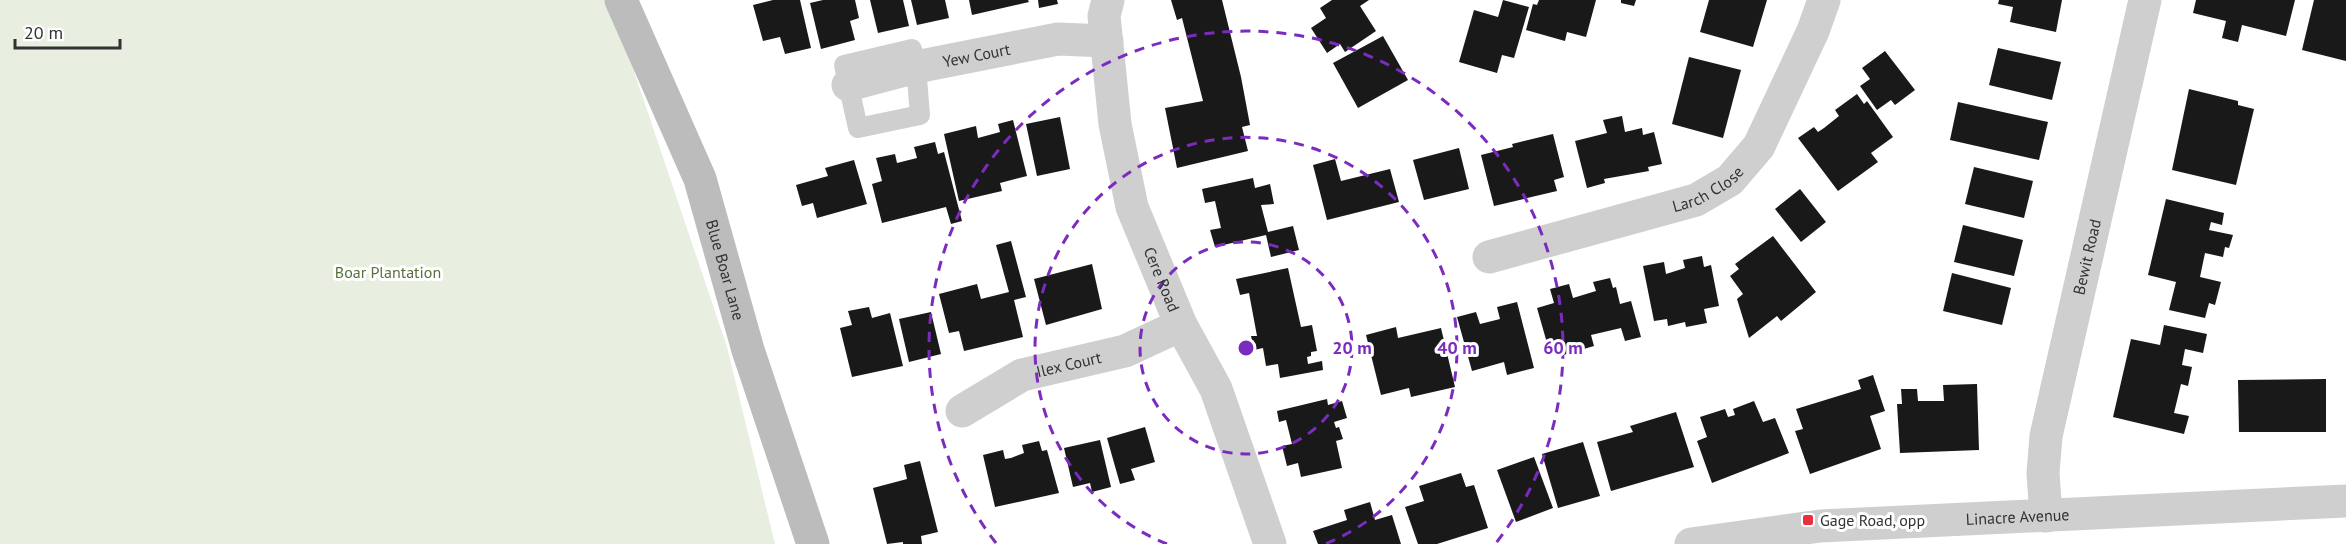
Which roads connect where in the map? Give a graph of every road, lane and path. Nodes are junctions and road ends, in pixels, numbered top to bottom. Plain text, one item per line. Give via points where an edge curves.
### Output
1 (621, 0) edge
2 (1108, 0) edge
3 (1824, 0) edge
4 (2145, 0) edge
5 (1107, 41) junction
6 (916, 67) junction
7 (848, 85) joint
8 (1489, 257) dead end
9 (1182, 325) junction
10 (962, 411) dead end
11 (2346, 501) edge
12 (2046, 516) junction
13 (1821, 535) edge
14 (813, 544) edge
15 (1270, 544) edge
16 (1691, 544) edge

1 - 14 street, Blue Boar Lane via 700,179 748,350
2 - 5 street, Cere Road via 1104,16
3 - 8 street, Larch Close via 1759,146 1730,180 1696,200
4 - 12 street, Bewit Road via 2046,436
5 - 6 street, Yew Court via 1058,39
5 - 9 street, Cere Road via 1115,124 1132,207
6 - 7 street, Yew Court
6 - 7 lane via 920,115 858,128
9 - 10 street, Ilex Court via 1125,351 1022,375
9 - 15 street, Cere Road via 1216,389
11 - 12 street, Linacre Avenue
12 - 13 street, Linacre Avenue
13 - 16 street, Linacre Avenue

